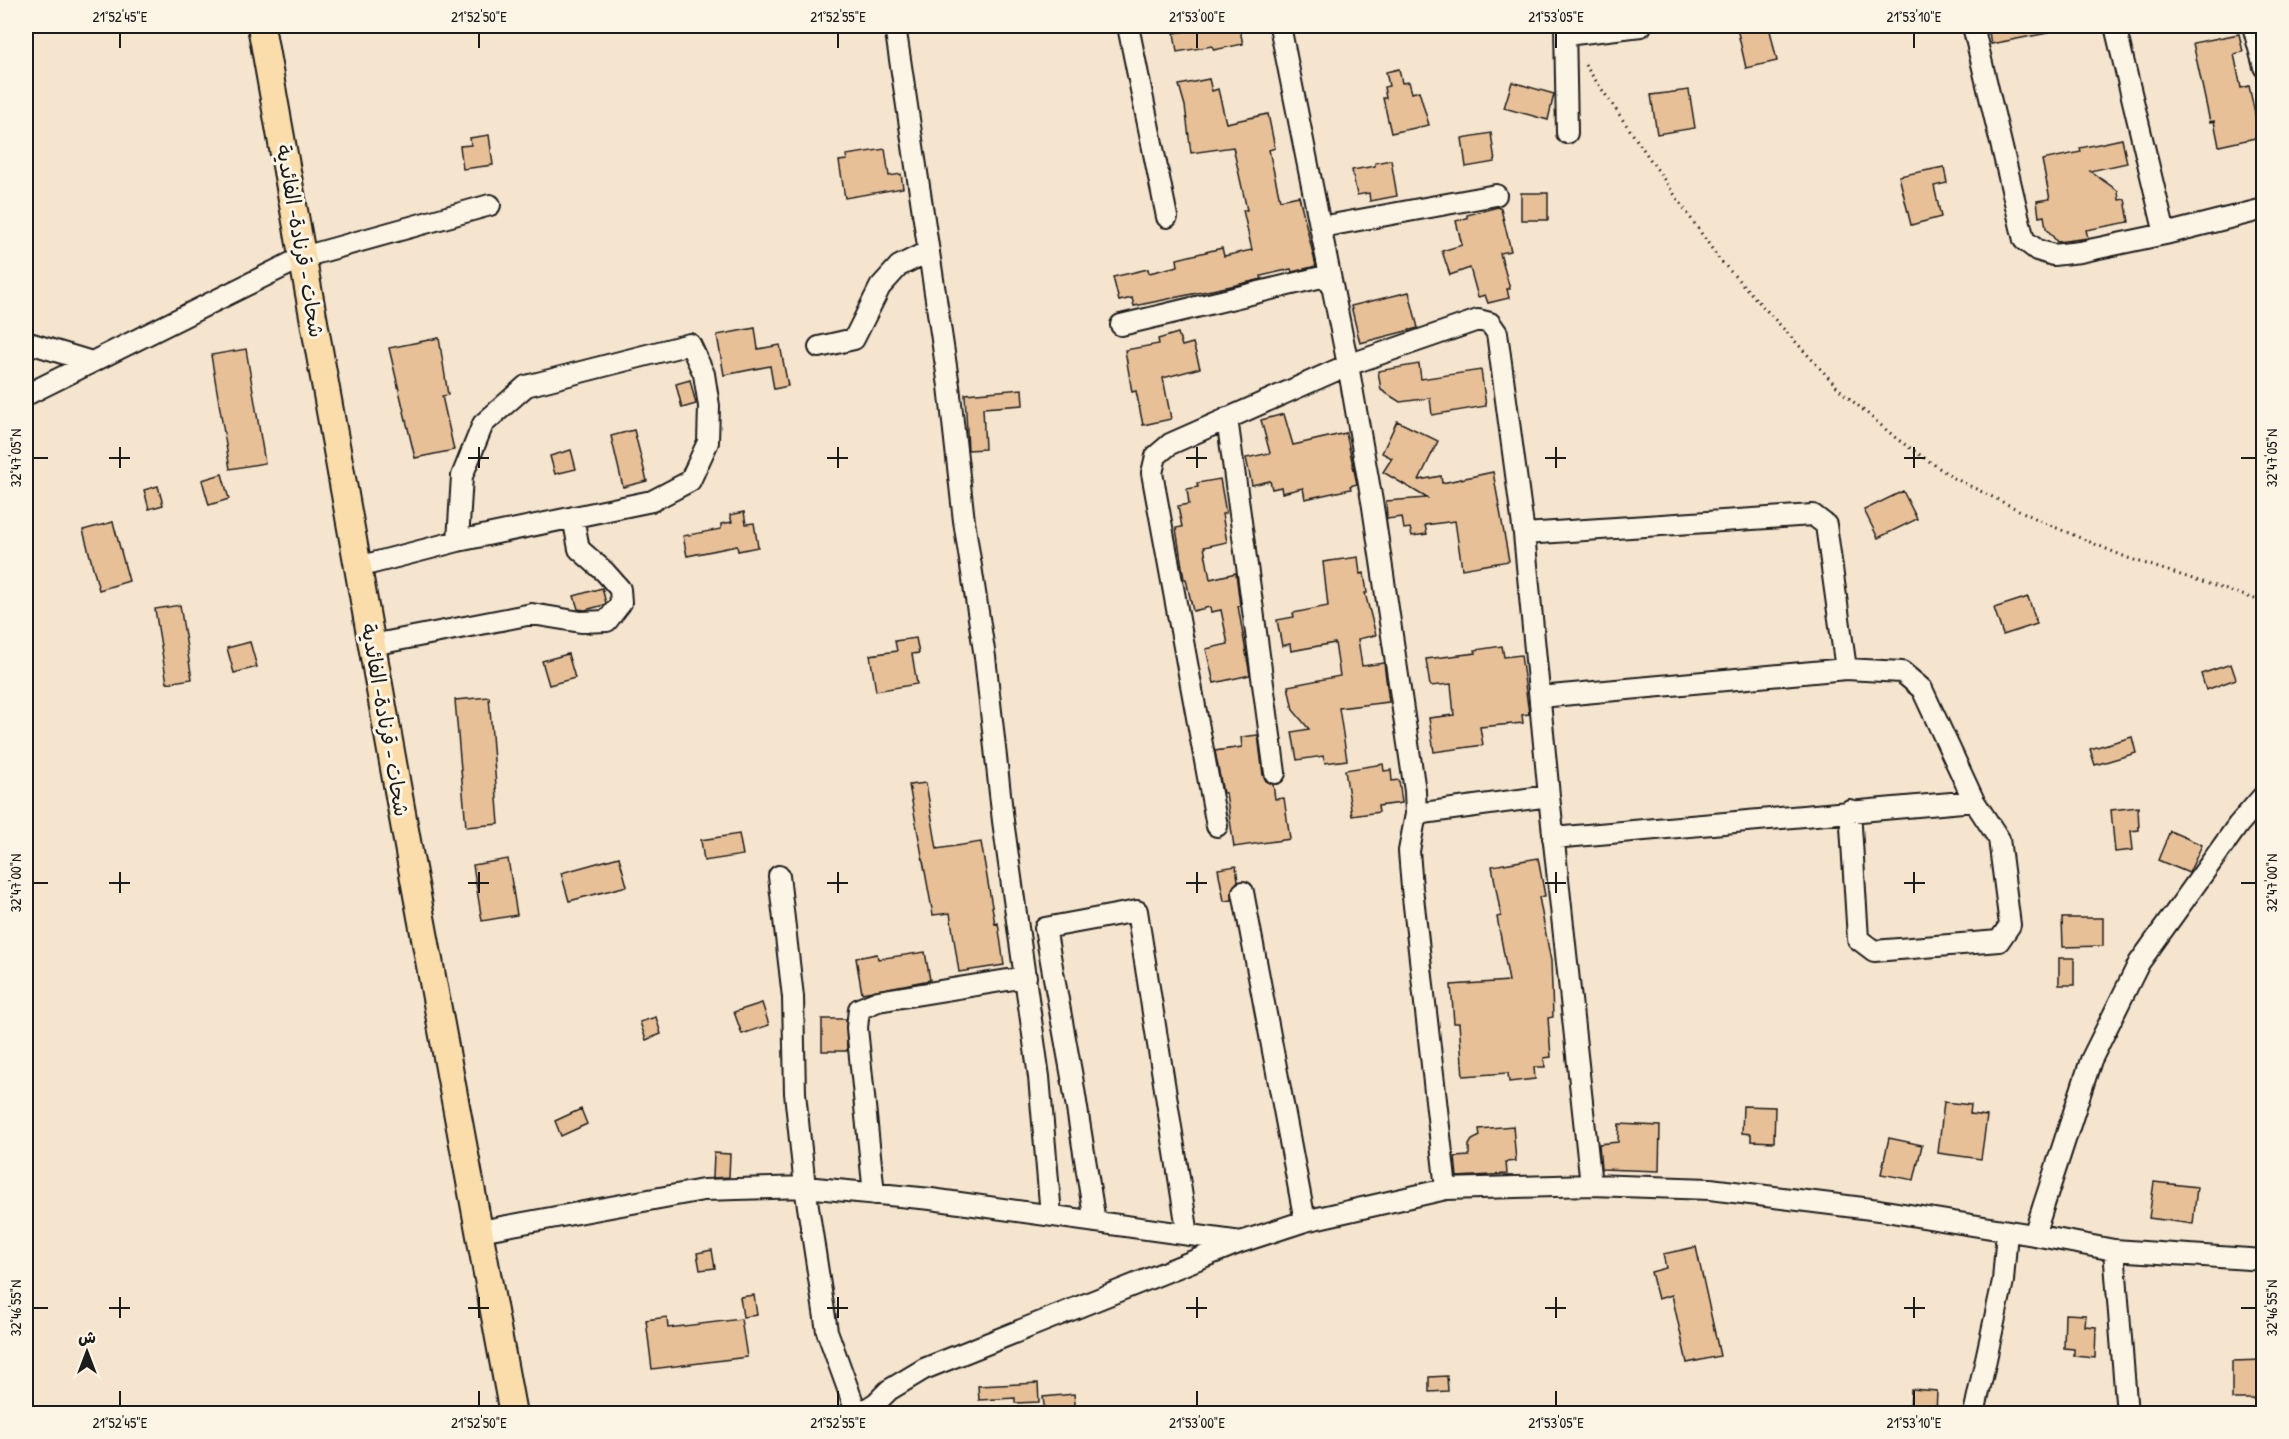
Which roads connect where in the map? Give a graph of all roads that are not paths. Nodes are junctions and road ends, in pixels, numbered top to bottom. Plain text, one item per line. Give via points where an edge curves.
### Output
1 (261, 26) edge
2 (895, 26) edge
3 (1128, 26) edge
4 (1280, 26) edge
5 (1641, 26) edge
6 (1973, 26) edge
7 (2115, 26) edge
8 (2253, 26) edge
9 (1566, 30) edge
10 (2264, 67) edge
11 (1567, 133) dead end
12 (1496, 195) dead end
13 (490, 205) dead end
14 (2264, 209) edge
15 (1167, 217) dead end
16 (1321, 227) junction
17 (2165, 234) junction
18 (929, 250) junction
19 (303, 257) junction
20 (1330, 275) junction
21 (1121, 325) dead end
22 (26, 342) edge
23 (819, 347) dead end
24 (92, 362) junction
25 (1348, 365) junction
26 (26, 395) edge
27 (1227, 418) junction
28 (573, 517) junction
29 (1524, 534) junction
30 (458, 541) junction
31 (358, 567) junction
32 (372, 645) junction
33 (1846, 669) junction
34 (1540, 697) junction
35 (1275, 773) dead end
36 (2264, 795) edge
37 (1549, 796) junction
38 (1974, 801) junction
39 (1850, 810) junction
40 (1416, 814) junction
41 (1217, 826) dead end
42 (1553, 838) junction
43 (778, 876) dead end
44 (1243, 892) dead end
45 (1026, 977) junction
46 (1591, 1185) junction
47 (805, 1187) junction
48 (1446, 1189) junction
49 (874, 1194) junction
50 (1052, 1215) junction
51 (1305, 1221) junction
52 (1095, 1222) junction
53 (480, 1231) junction
54 (2007, 1232) junction
55 (1188, 1235) junction
56 (2034, 1235) junction
57 (1241, 1242) junction
58 (2114, 1250) junction
59 (2264, 1260) edge
60 (513, 1413) edge
61 (858, 1413) edge
62 (1974, 1413) edge
63 (2127, 1413) edge

1 - 19 main road, شحات - قرنادة- الفائدية
2 - 18 street
3 - 15 street
4 - 16 street
5 - 9 street
6 - 17 street via 2024,240 2053,255
7 - 17 street
8 - 10 street
9 - 11 street
12 - 16 street
13 - 19 street
14 - 17 street
16 - 20 street
18 - 23 street via 899,266 880,287 854,339
18 - 45 street
19 - 24 street
19 - 31 main road, شحات - قرنادة- الفائدية
20 - 21 street
20 - 25 street
22 - 24 street
24 - 26 street
25 - 27 street
25 - 29 street via 1478,320 1490,323 1497,333
25 - 40 street via 1373,507
27 - 35 street
27 - 41 street via 1170,444 1156,456 1152,473
28 - 30 street
28 - 30 street via 652,501 690,481 708,442 709,406 704,374 690,345 526,386 483,424 462,476
28 - 32 street via 579,549 620,589 621,603 607,621 581,622 532,614
29 - 33 street via 1813,515 1826,525
29 - 34 street
30 - 31 street
31 - 32 main road, شحات - قرنادة- الفائدية
32 - 53 main road, شحات - قرنادة- الفائدية
33 - 34 street
33 - 38 street via 1902,672 1923,689
34 - 37 street
36 - 56 street via 2139,963 2091,1060
37 - 40 street
37 - 42 street
38 - 39 street
38 - 39 street via 1999,839 2010,925 1999,940 1874,951 1858,939
39 - 42 street
40 - 48 street via 1409,851
42 - 46 street
43 - 47 street via 793,997 795,1093
44 - 51 street
45 - 49 street via 878,1001 859,1009 857,1028
45 - 50 street
46 - 48 street
46 - 54 street via 1710,1189 1879,1210
47 - 49 street
47 - 53 street via 703,1191
47 - 61 street via 827,1331
48 - 51 street
49 - 50 street
50 - 52 street
51 - 57 street
52 - 55 street
52 - 55 street via 1045,928 1137,911
53 - 60 main road, شحات - قرنادة- الفائدية
54 - 56 street
54 - 62 street via 2003,1281
55 - 57 street
56 - 58 street
57 - 61 street via 941,1362 889,1390
58 - 59 street
58 - 63 street

